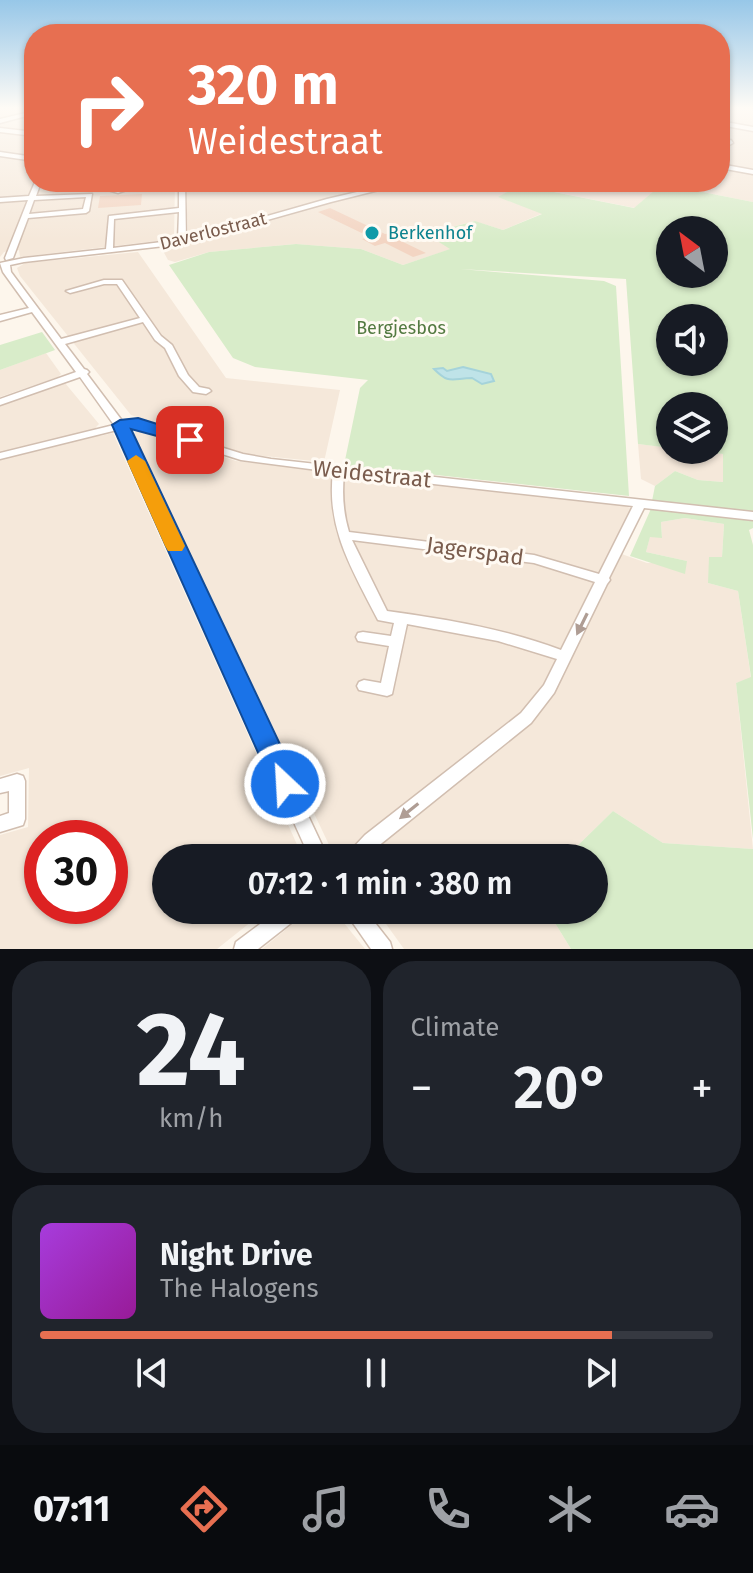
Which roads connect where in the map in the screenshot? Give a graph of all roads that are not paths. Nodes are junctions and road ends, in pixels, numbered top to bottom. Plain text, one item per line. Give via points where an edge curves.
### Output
1 (0, 154) edge
2 (24, 158) edge
3 (730, 168) edge
4 (753, 172) edge
5 (34, 192) edge
6 (182, 192) edge
7 (365, 192) edge
8 (31, 198) junction
9 (0, 200) edge
10 (181, 210) junction
11 (25, 216) junction
12 (182, 242) junction
13 (109, 251) junction
14 (6, 262) edge
15 (70, 291) dead end
16 (35, 309) junction
17 (0, 318) edge
18 (146, 319) junction
19 (61, 342) junction
20 (84, 372) junction
21 (206, 391) dead end
22 (0, 402) edge
23 (120, 425) junction
24 (0, 456) edge
25 (339, 471) junction
26 (640, 503) junction
27 (753, 516) edge
28 (343, 535) junction
29 (604, 580) junction
30 (402, 618) junction
31 (363, 637) dead end
32 (397, 642) junction
33 (566, 657) junction
34 (364, 686) dead end
35 (0, 786) edge
36 (0, 824) edge
37 (313, 844) edge
38 (368, 844) edge
39 (276, 924) edge
40 (364, 924) edge
41 (243, 949) edge
42 (383, 949) edge

1 - 2 street
3 - 4 street
5 - 8 street
6 - 10 street
7 - 12 street, Daverlostraat
8 - 9 street
8 - 11 street
8 - 11 street via 90,195 86,211
10 - 12 street
10 - 13 street via 111,217
11 - 14 street
12 - 13 street, Daverlostraat
13 - 14 street, Daverlostraat
14 - 16 street via 7,272
15 - 18 street via 119,282
16 - 17 street
16 - 19 street
18 - 19 street
18 - 21 street via 184,376 196,390
19 - 20 street
20 - 22 street
20 - 23 street
23 - 24 street, Weidestraat
23 - 25 street, Weidestraat via 138,423 241,457
23 - 37 street
25 - 26 street, Weidestraat
25 - 28 street via 335,510
26 - 27 street, Weidestraat
26 - 29 street
28 - 29 street, Jagerspad via 534,559
28 - 30 street via 383,616
29 -> 33 street
30 - 32 street
30 - 33 street via 520,639
31 - 32 street
32 - 34 street via 387,690
33 -> 38 street via 526,718
35 - 36 street via 17,781 17,819
39 - 41 street
40 - 42 street

